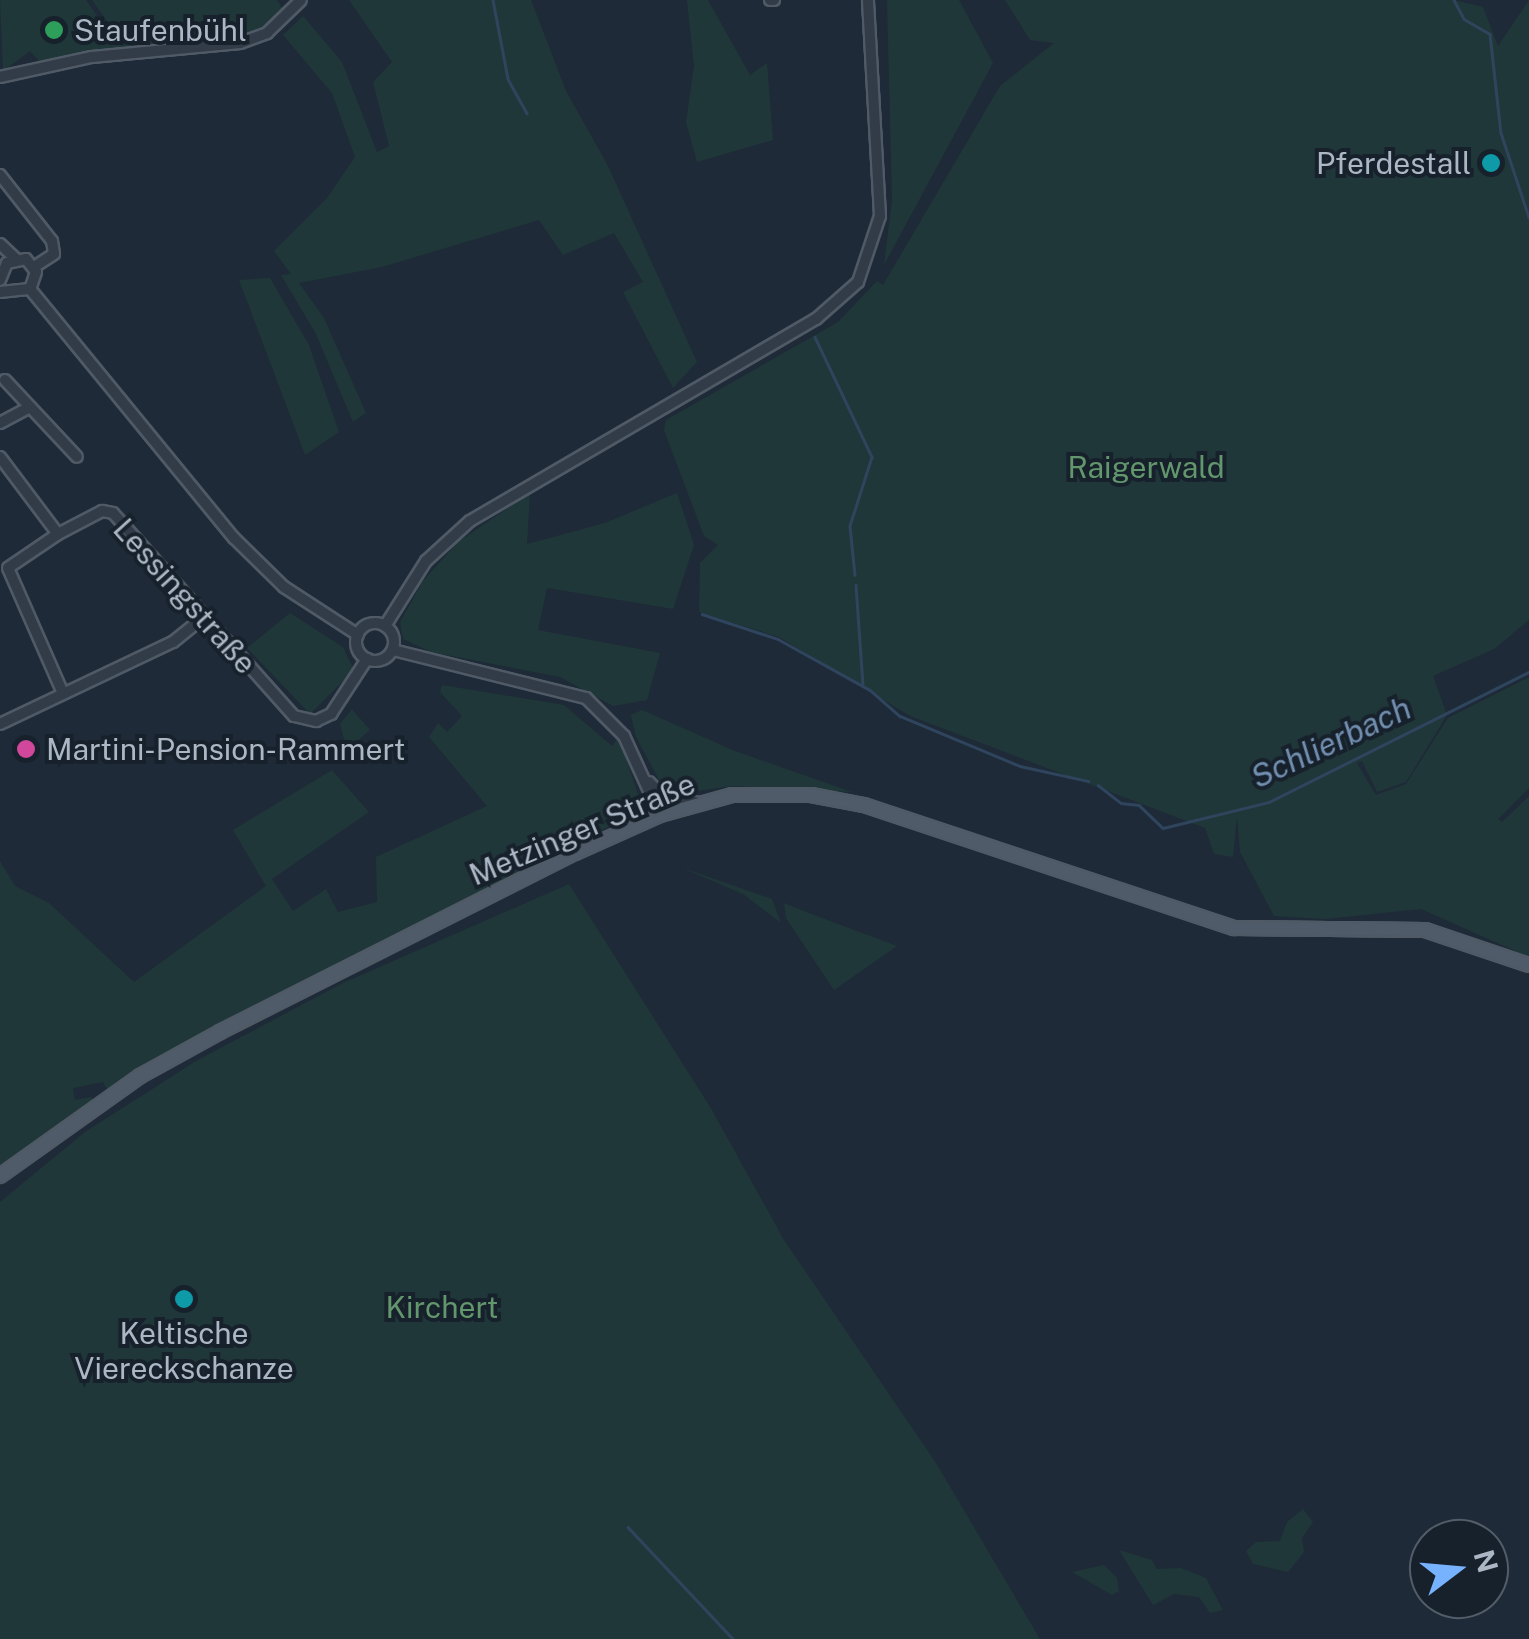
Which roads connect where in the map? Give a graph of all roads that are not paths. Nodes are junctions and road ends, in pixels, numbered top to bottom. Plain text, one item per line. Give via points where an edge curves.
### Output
1 (301, 0) edge
2 (868, 0) edge
3 (0, 77) edge
4 (0, 175) edge
5 (0, 244) edge
6 (15, 258) junction
7 (34, 267) junction
8 (2, 270) edge
9 (30, 289) junction
10 (5, 291) edge
11 (5, 380) dead end
12 (30, 408) junction
13 (0, 423) edge
14 (0, 457) edge
15 (77, 458) dead end
16 (58, 534) junction
17 (204, 617) junction
18 (384, 626) junction
19 (358, 635) junction
20 (393, 650) junction
21 (367, 659) junction
22 (62, 693) junction
23 (0, 724) edge
24 (642, 774) junction
25 (697, 802) junction
26 (660, 816) junction
27 (1529, 965) edge
28 (0, 1176) edge

1 - 3 street via 254,39 92,57
2 - 18 street via 880,216 858,282 816,319 470,521 426,562
4 - 7 street via 52,241 54,254
5 - 6 street
6 - 7 street
6 - 8 street
7 - 9 street
8 - 10 street
9 - 10 street
9 - 19 street via 234,538 284,587
11 - 12 street
12 - 13 street
12 - 15 street
14 - 16 street
16 - 17 street, Lessingstraße via 102,510 113,513
16 - 22 street via 8,568
17 - 21 street, Lessingstraße via 300,719 331,714
17 - 22 street via 173,642
18 - 19 street via 366,626
18 - 20 street
19 - 21 street
20 - 21 street via 385,659
20 - 24 street via 567,688 606,714
22 - 23 street
24 - 25 street via 660,794
24 - 26 street
25 - 26 main road, Metzinger Straße
25 - 27 main road, Metzinger Straße via 760,794 839,799 1234,928 1425,930
26 - 28 main road, Metzinger Straße via 506,886 180,1053

